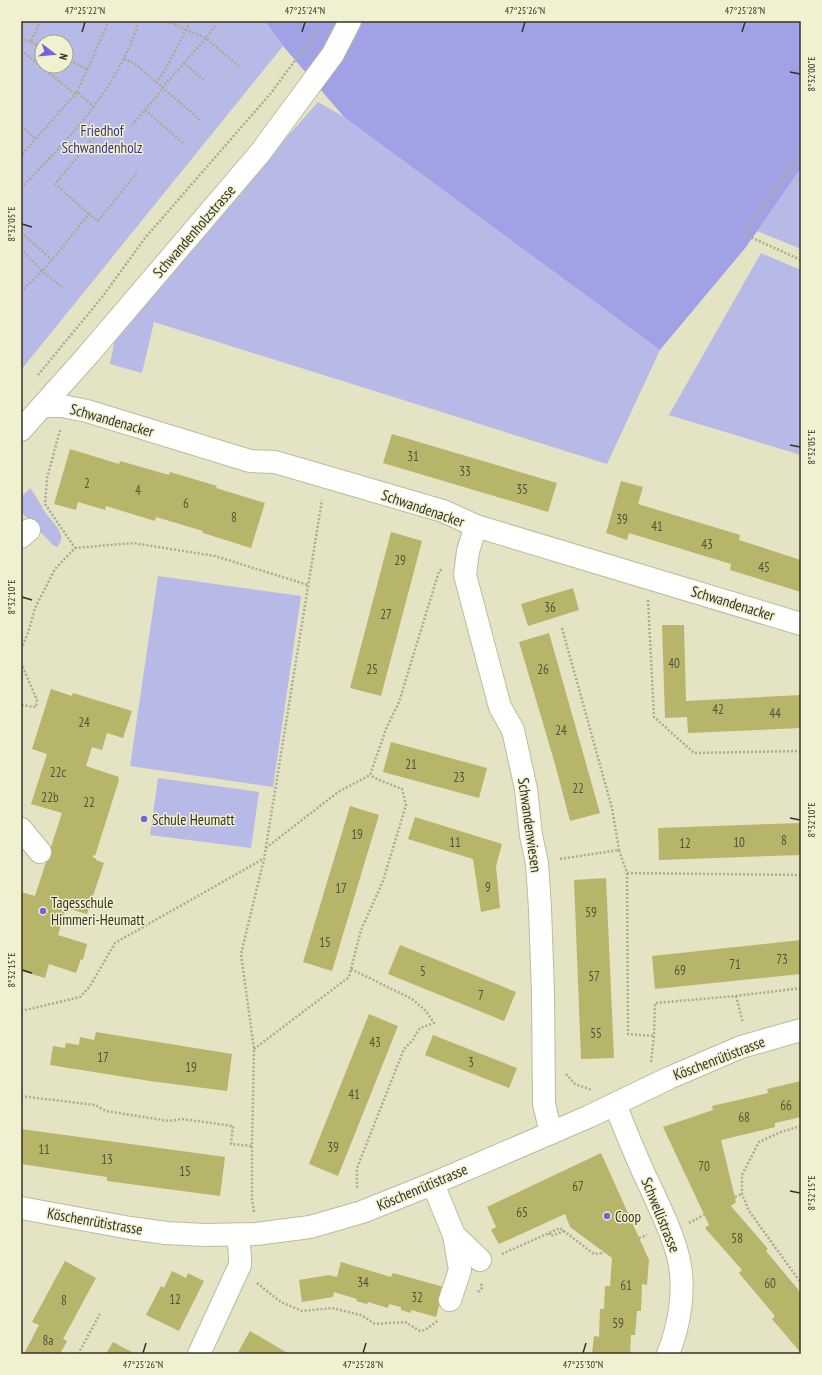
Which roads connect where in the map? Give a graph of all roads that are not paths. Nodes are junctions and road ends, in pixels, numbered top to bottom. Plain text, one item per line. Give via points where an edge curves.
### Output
1 (350, 21) edge
2 (43, 406) junction
3 (21, 430) edge
4 (476, 526) junction
5 (801, 624) edge
6 (21, 829) edge
7 (40, 852) dead end
8 (801, 1030) edge
9 (615, 1104) junction
10 (551, 1133) junction
11 (433, 1184) junction
12 (21, 1208) edge
13 (238, 1235) junction
14 (454, 1235) junction
15 (480, 1260) road end
16 (450, 1300) dead end
17 (199, 1354) edge
18 (668, 1354) edge

1 - 2 street, Schwandenholzstrasse via 333,54 260,153
2 - 3 street, Schwandenholzstrasse
2 - 4 street, Schwandenacker via 62,406 87,411 250,461 275,462 443,511
4 - 5 street, Schwandenacker
4 - 10 street, Schwandenwiesen via 468,551 465,575 500,707 513,730 526,789 537,863 543,993 544,1104
6 - 7 street
8 - 9 street, Köschenrütistrasse via 741,1047
9 - 10 street, Köschenrütistrasse
9 - 18 street, Schwellistrasse via 672,1234 678,1257 682,1283 680,1312
10 - 11 street, Köschenrütistrasse
11 - 13 street, Köschenrütistrasse via 362,1212 310,1227
11 - 14 street
12 - 13 street, Köschenrütistrasse via 137,1229
13 - 17 street via 240,1265
14 - 15 street
14 - 16 street via 460,1270

